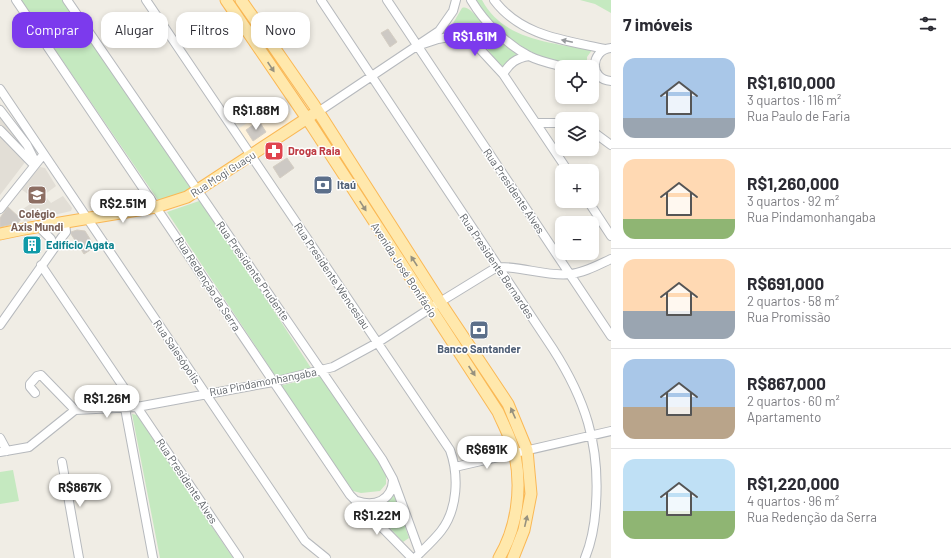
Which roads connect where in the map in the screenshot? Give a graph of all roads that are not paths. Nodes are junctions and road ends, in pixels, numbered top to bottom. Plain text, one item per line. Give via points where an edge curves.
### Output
1 (16, 0) edge
2 (67, 0) edge
3 (146, 0) edge
4 (226, 0) edge
5 (241, 0) edge
6 (321, 0) edge
7 (387, 0) edge
8 (394, 0) edge
9 (456, 0) edge
10 (471, 0) edge
11 (494, 0) edge
12 (394, 10) junction
13 (442, 28) junction
14 (449, 37) junction
15 (417, 46) junction
16 (608, 49) edge
17 (529, 56) junction
18 (595, 60) edge
19 (555, 64) edge
20 (502, 74) junction
21 (372, 76) junction
22 (599, 76) edge
23 (611, 81) edge
24 (0, 89) edge
25 (0, 110) edge
26 (318, 112) junction
27 (307, 119) junction
28 (536, 123) junction
29 (555, 123) edge
30 (0, 130) edge
31 (599, 136) edge
32 (611, 145) edge
33 (43, 155) junction
34 (252, 156) junction
35 (35, 164) junction
36 (563, 164) edge
37 (198, 191) junction
38 (156, 207) junction
39 (593, 208) edge
40 (0, 209) edge
41 (87, 219) junction
42 (65, 223) junction
43 (39, 227) junction
44 (0, 234) edge
45 (611, 236) edge
46 (52, 250) junction
47 (611, 259) edge
48 (41, 265) junction
49 (498, 267) junction
50 (569, 274) junction
51 (440, 302) junction
52 (429, 309) junction
53 (0, 325) edge
54 (611, 336) edge
55 (377, 343) junction
56 (322, 371) junction
57 (273, 382) junction
58 (35, 393) dead end
59 (204, 393) junction
60 (137, 406) junction
61 (125, 408) junction
62 (75, 409) junction
63 (611, 431) edge
64 (592, 435) junction
65 (0, 438) edge
66 (528, 450) junction
67 (4, 451) edge
68 (515, 453) junction
69 (62, 462) dead end
70 (455, 467) junction
71 (393, 479) junction
72 (355, 500) junction
73 (414, 536) junction
74 (399, 545) junction
75 (416, 556) edge
76 (79, 558) edge
77 (153, 558) edge
78 (239, 558) edge
79 (326, 558) edge
80 (499, 558) edge
81 (513, 558) edge
82 (585, 558) edge

1 - 38 street, Rua Redenção da Serra
2 - 37 street, Rua Presidente Prudente
3 - 34 street, Rua Presidente Wenceslau
4 -> 27 main road, Avenida José Bonifácio
5 - 26 main road, Avenida José Bonifácio
6 - 21 street, Rua Presidente Bernardes
7 - 12 street, Rua Presidente Alves
8 - 12 street
9 - 13 street, Rua Mogi Guaçu via 453,11
10 - 17 street via 498,33
16 -> 11 street via 533,32 507,15
12 - 15 street, Rua Presidente Alves
13 - 14 street
13 - 15 street, Rua Mogi Guaçu
14 - 15 street
14 - 20 street via 465,40 478,47
15 - 21 street, Rua Mogi Guaçu
15 - 50 street, Rua Presidente Alves
16 - 18 street via 601,52
17 - 19 street
17 - 20 street via 511,63
20 - 28 street
21 - 26 street, Rua Mogi Guaçu
21 - 49 street, Rua Presidente Bernardes
22 - 23 street
24 - 33 street, Rua Salesópolis
25 - 35 street via 27,146
26 - 27 main road, Rua Mogi Guaçu
51 -> 26 main road, Avenida José Bonifácio
27 - 34 main road, Rua Mogi Guaçu
27 -> 52 main road, Avenida José Bonifácio
28 - 29 street
28 - 36 street
30 - 35 street
31 - 32 street
33 - 35 street
33 - 41 street, Rua Salesópolis
34 - 37 main road, Rua Mogi Guaçu
34 - 55 street, Rua Presidente Wenceslau
35 - 40 street
37 - 38 main road, Rua Mogi Guaçu
37 - 56 street, Rua Presidente Prudente
38 - 41 main road, Rua Mogi Guaçu
38 - 57 street, Rua Redenção da Serra
39 - 45 street
41 - 42 main road, Rua Mogi Guaçu
41 - 59 street, Rua Salesópolis
42 - 43 main road, Rua Mogi Guaçu
42 - 46 street via 66,232
43 - 44 main road, Rua Mogi Guaçu
43 - 46 street via 51,239
46 - 48 street
47 - 50 street
48 - 53 street
48 - 60 street, Rua Presidente Alves
49 - 50 street
49 - 51 street, Rua Pindamonhangaba
49 - 64 street, Rua Presidente Bernardes via 567,371 584,409
50 - 54 street, Rua Presidente Alves
51 - 52 street, Rua Pindamonhangaba
66 -> 51 main road, Avenida José Bonifácio via 505,398
52 - 55 street, Rua Pindamonhangaba
52 -> 68 main road, Avenida José Bonifácio via 488,396
55 - 56 street, Rua Pindamonhangaba via 345,362
55 - 70 street, Rua Presidente Wenceslau via 444,441
56 - 57 street, Rua Pindamonhangaba
56 - 71 street, Rua Presidente Prudente
57 - 59 street, Rua Pindamonhangaba
57 - 72 street, Rua Redenção da Serra
58 - 62 street via 30,384 41,375
59 - 60 street, Rua Pindamonhangaba
59 - 79 street, Rua Salesópolis via 305,541
60 - 61 street, Rua Pindamonhangaba
60 - 78 street, Rua Presidente Alves
61 - 62 street, Rua Pindamonhangaba
61 - 77 street
62 - 67 street via 29,447
63 - 64 street
64 - 66 street
64 - 82 street, Rua Presidente Bernardes via 597,488 595,522
65 - 67 street
66 - 68 street
81 -> 66 main road, Avenida José Bonifácio via 524,530 531,494
68 - 70 street
68 - 80 main road, Avenida José Bonifácio via 518,474 515,516
69 - 76 street
70 - 75 street, Rua Presidente Wenceslau via 455,492 448,519 442,530
71 - 72 street via 390,492 375,503 366,504
71 - 73 street, Rua Presidente Prudente
72 - 74 street, Rua Redenção da Serra
73 - 74 street via 409,542
73 - 75 street, Rua Presidente Prudente
74 - 75 street, Rua Redenção da Serra

